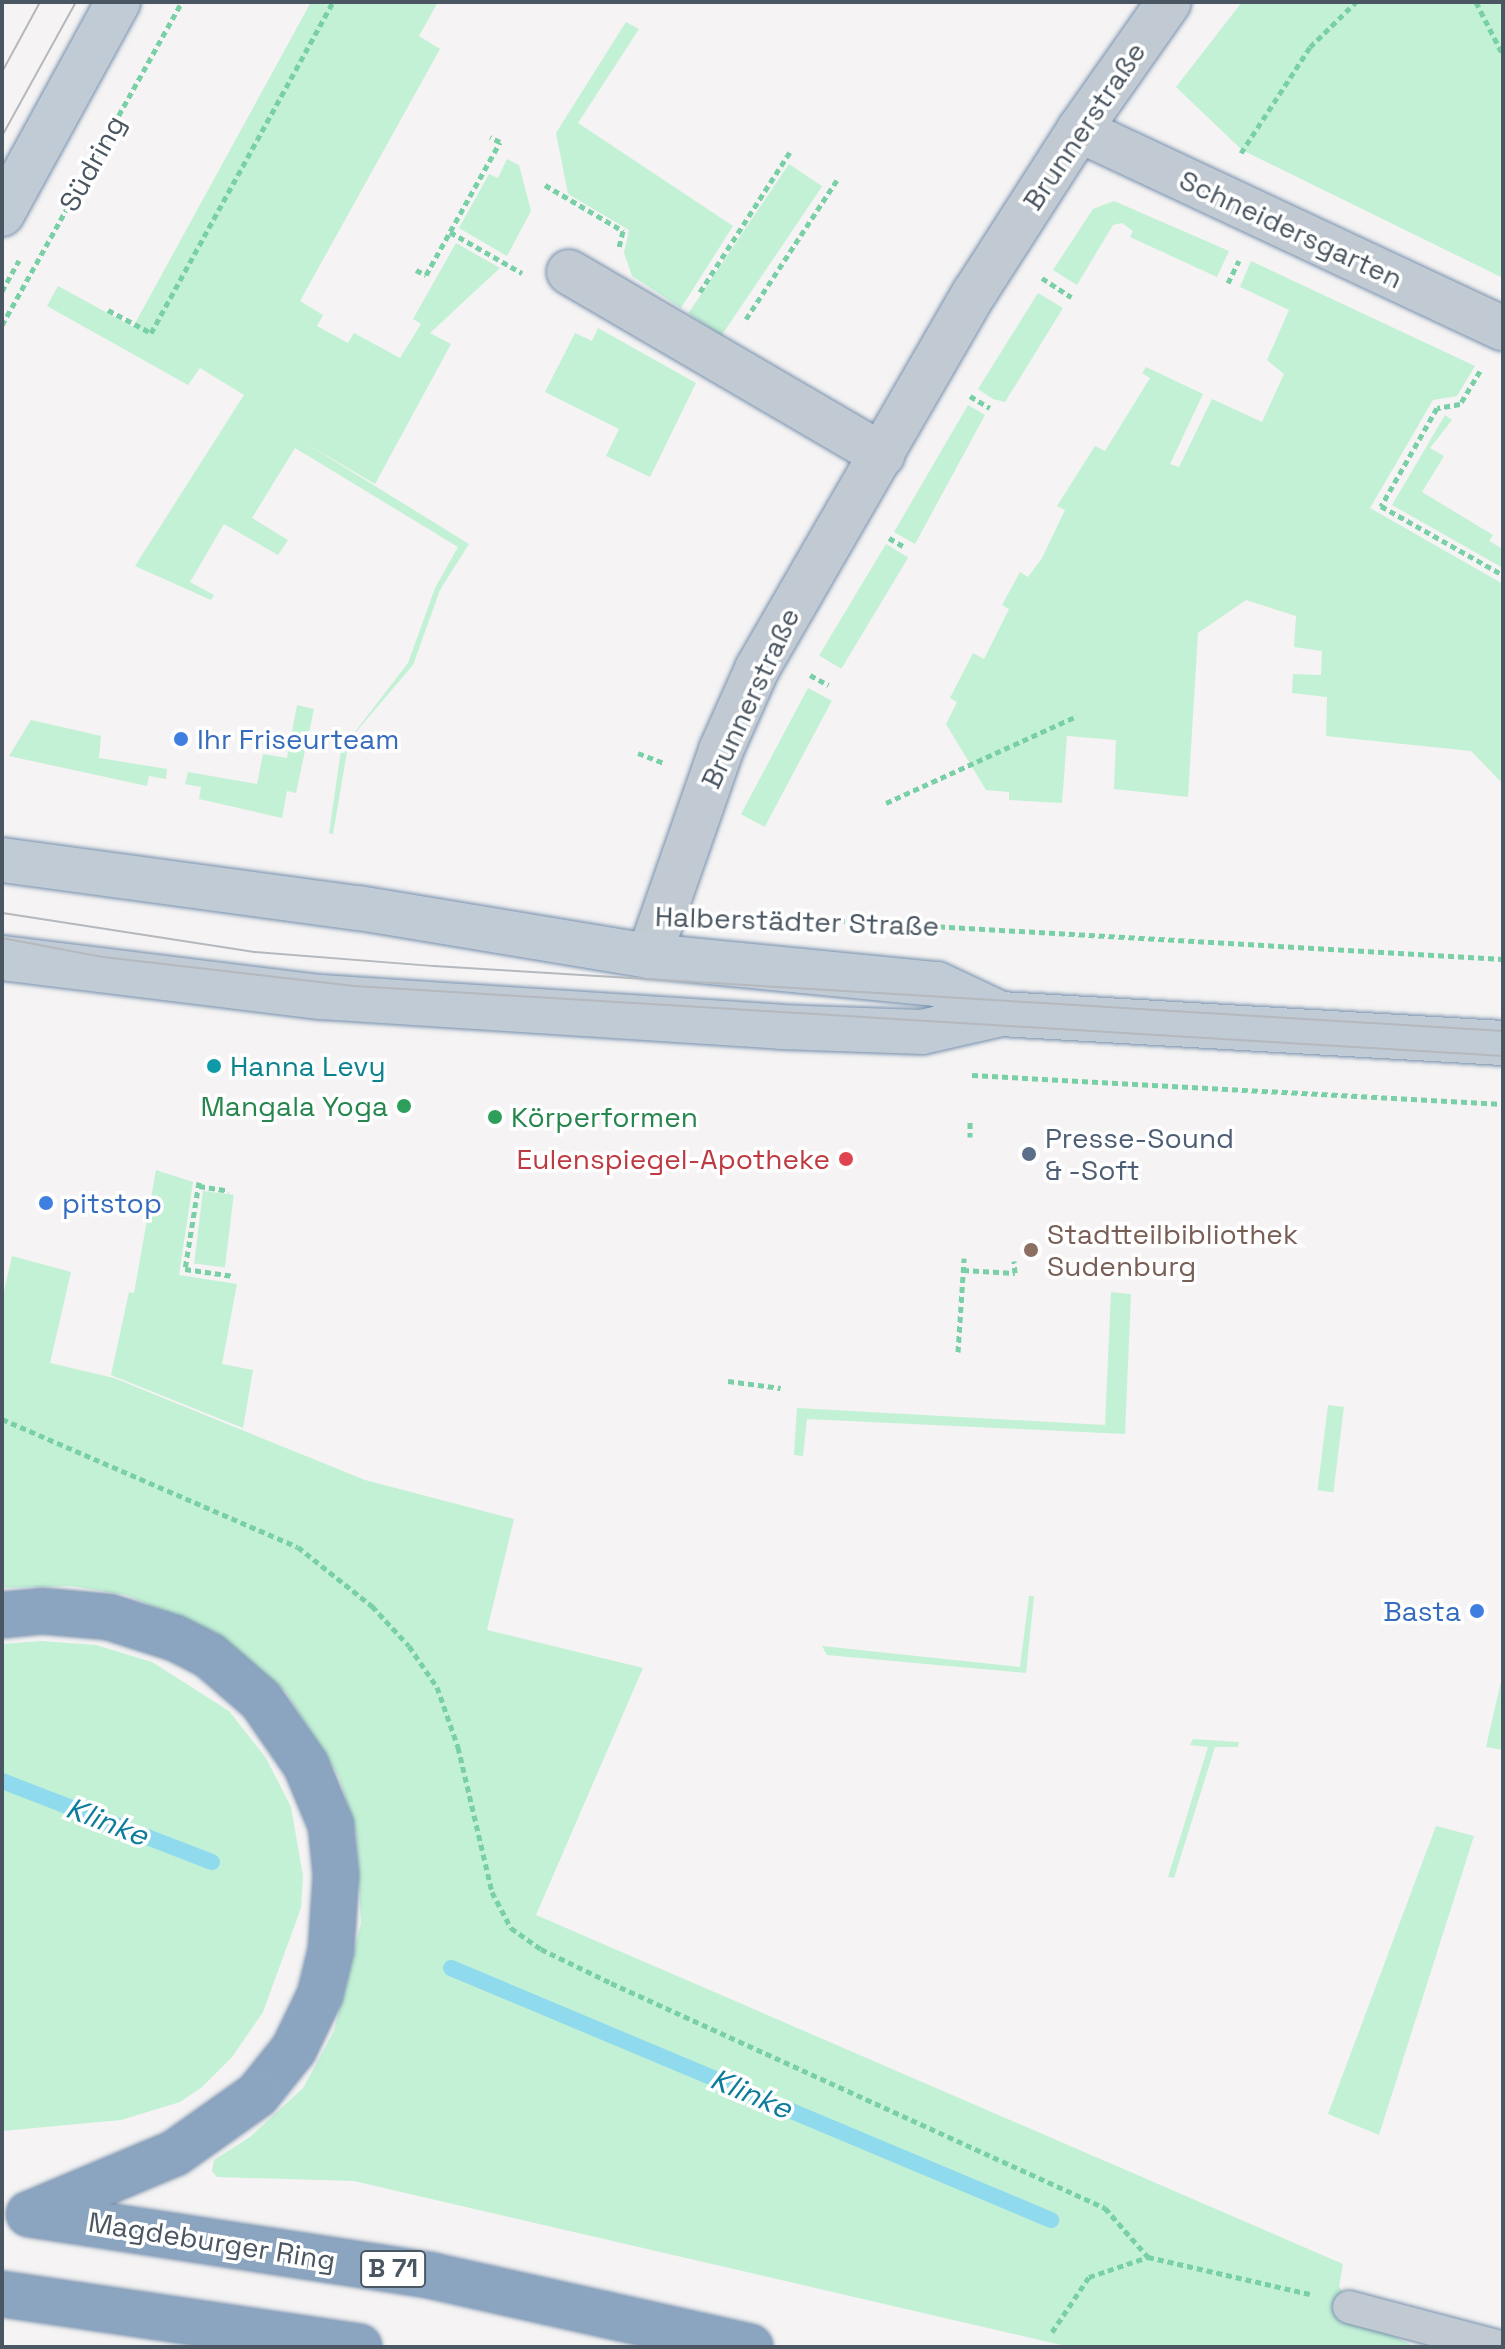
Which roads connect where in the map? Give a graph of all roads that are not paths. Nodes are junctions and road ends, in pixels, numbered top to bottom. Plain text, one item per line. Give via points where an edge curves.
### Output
1 (118, 2) edge
2 (1166, 3) edge
3 (1079, 130) junction
4 (2, 214) edge
5 (569, 272) dead end
6 (1495, 344) edge
7 (882, 455) junction
8 (2, 860) edge
9 (649, 956) junction
10 (2, 958) edge
11 (1001, 1014) junction
12 (1503, 1043) edge
13 (2, 1615) edge
14 (16, 2213) edge
15 (2, 2294) edge
16 (1349, 2307) road end
17 (359, 2347) edge
18 (750, 2347) edge
19 (1500, 2347) edge

1 - 4 main road, Südring
2 - 3 street, Brunnerstraße
3 - 6 street, Schneidersgarten
3 - 7 street, Brunnerstraße via 975,292
5 - 7 street
7 - 9 street, Brunnerstraße via 798,595 734,718
8 - 9 main road, Halberstädter Straße via 359,908
9 - 11 main road, Halberstädter Straße via 937,984
10 - 11 main road, Halberstädter Straße via 321,997 781,1027 922,1032
11 - 12 main road, Halberstädter Straße
13 - 14 highway via 42,1611 109,1617 175,1638 210,1656 261,1700 306,1765 331,1825 336,1875 331,1950 320,1995 294,2049 257,2095 175,2153
14 - 18 highway, Magdeburger Ring / B 71 via 433,2276
15 - 17 highway
16 - 19 lane

